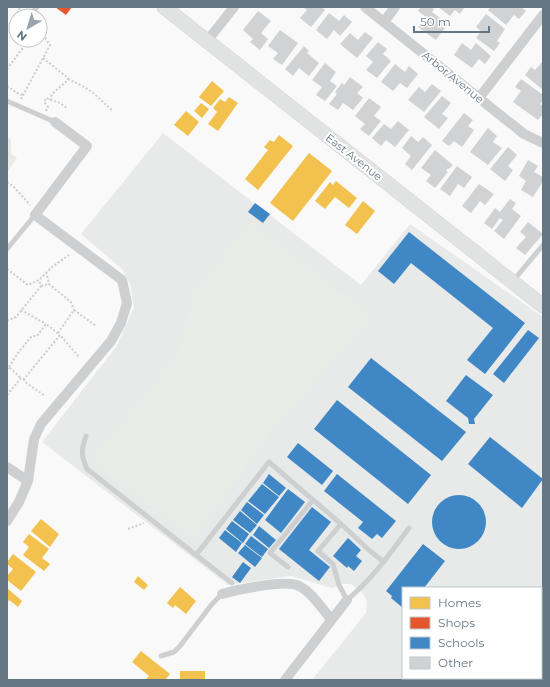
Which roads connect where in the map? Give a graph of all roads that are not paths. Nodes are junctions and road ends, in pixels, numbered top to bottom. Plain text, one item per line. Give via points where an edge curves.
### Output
1 (164, 7) edge
2 (234, 7) edge
3 (365, 7) edge
4 (395, 7) edge
5 (543, 15) edge
6 (384, 22) junction
7 (207, 41) junction
8 (480, 98) junction
9 (7, 102) edge
10 (55, 122) joint
11 (543, 143) edge
12 (36, 213) junction
13 (543, 245) edge
14 (7, 249) edge
15 (512, 281) junction
16 (543, 306) edge
17 (86, 436) dead end
18 (7, 467) edge
19 (28, 481) junction
20 (313, 500) junction
21 (7, 520) edge
22 (340, 524) junction
23 (409, 528) dead end
24 (196, 555) junction
25 (384, 562) junction
26 (288, 567) dead end
27 (232, 583) dead end
28 (222, 594) joint
29 (347, 600) junction
30 (332, 619) junction
31 (161, 656) dead end
32 (285, 680) edge

1 - 7 main road, East Avenue
2 - 7 street
3 - 6 street, Arbor Avenue
4 - 6 street
5 - 8 street
6 - 8 street, Arbor Avenue
7 - 15 main road, East Avenue
8 - 11 street, Arbor Avenue via 524,134
9 - 10 lane
10 - 12 street via 87,146
12 - 14 lane
12 - 19 street via 122,280 127,303 122,323 111,341 41,424 34,439
13 - 15 lane
15 - 16 main road, East Avenue
17 - 24 lane via 82,459 87,468
18 - 19 street
19 - 21 street via 19,502
20 - 22 lane
20 - 24 lane via 269,462
20 - 26 lane via 270,553
22 - 25 lane
22 - 29 lane via 318,551 333,564 339,585
23 - 25 lane
24 - 27 lane
25 - 29 lane
28 - 30 street via 238,589 298,585 309,593
28 - 31 lane via 180,646 174,652
29 - 30 street
30 - 32 street

